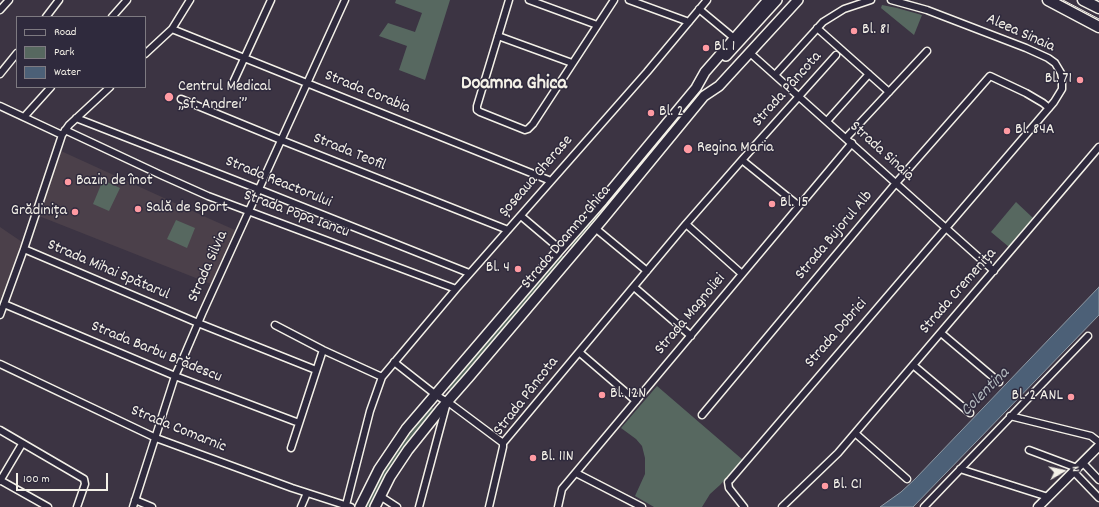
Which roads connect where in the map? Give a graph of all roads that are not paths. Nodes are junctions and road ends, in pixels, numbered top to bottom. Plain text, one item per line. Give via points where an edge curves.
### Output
1 (8, 0) edge
2 (59, 0) edge
3 (127, 0) edge
4 (190, 0) edge
5 (271, 0) edge
6 (345, 0) edge
7 (509, 0) edge
8 (529, 0) edge
9 (614, 0) edge
10 (629, 0) edge
11 (707, 0) edge
12 (790, 0) edge
13 (798, 0) edge
14 (871, 0) edge
15 (891, 0) edge
16 (1048, 0) edge
17 (1083, 0) edge
18 (774, 4) edge
19 (1099, 8) edge
20 (700, 9) junction
21 (0, 10) edge
22 (47, 16) edge
23 (113, 16) edge
24 (689, 22) junction
25 (597, 25) junction
26 (1099, 27) edge
27 (817, 28) junction
28 (172, 29) junction
29 (498, 36) junction
30 (734, 38) junction
31 (927, 51) dead end
32 (146, 53) edge
33 (750, 53) junction
34 (16, 54) edge
35 (836, 55) dead end
36 (244, 58) junction
37 (572, 63) junction
38 (0, 74) edge
39 (869, 74) junction
40 (775, 75) junction
41 (307, 83) junction
42 (232, 85) dead end
43 (49, 88) edge
44 (109, 88) edge
45 (696, 88) junction
46 (889, 92) junction
47 (704, 96) junction
48 (799, 96) junction
49 (181, 99) dead end
50 (0, 106) edge
51 (1049, 108) junction
52 (24, 117) junction
53 (76, 118) junction
54 (827, 121) junction
55 (64, 132) junction
56 (846, 138) junction
57 (281, 140) junction
58 (852, 143) junction
59 (1099, 148) edge
60 (742, 160) junction
61 (551, 181) junction
62 (896, 183) junction
63 (258, 189) junction
64 (799, 206) junction
65 (248, 211) junction
66 (521, 216) junction
67 (686, 224) junction
68 (595, 228) junction
69 (946, 228) junction
70 (508, 230) junction
71 (24, 249) junction
72 (560, 249) junction
73 (994, 270) junction
74 (647, 271) junction
75 (469, 273) junction
76 (742, 274) junction
77 (634, 287) junction
78 (456, 288) junction
79 (4, 304) junction
80 (0, 314) edge
81 (198, 323) junction
82 (275, 325) dead end
83 (941, 333) junction
84 (691, 336) junction
85 (1088, 336) dead end
86 (323, 350) junction
87 (579, 352) junction
88 (394, 362) junction
89 (0, 364) edge
90 (913, 365) junction
91 (316, 370) junction
92 (175, 376) junction
93 (382, 377) junction
94 (999, 382) dead end
95 (436, 395) junction
96 (636, 401) junction
97 (447, 402) junction
98 (970, 413) dead end
99 (702, 415) dead end
100 (1010, 416) junction
101 (299, 423) junction
102 (0, 430) edge
103 (856, 433) junction
104 (156, 438) junction
105 (1099, 442) edge
106 (503, 443) junction
107 (22, 444) junction
108 (1099, 446) edge
109 (291, 448) dead end
110 (1029, 450) dead end
111 (1078, 468) junction
112 (960, 469) junction
113 (576, 473) junction
114 (907, 479) dead end
115 (1099, 480) edge
116 (0, 481) edge
117 (307, 493) junction
118 (380, 496) junction
119 (1048, 497) junction
120 (1099, 498) edge
121 (135, 500) junction
122 (349, 506) edge
123 (48, 507) edge
124 (78, 507) edge
125 (133, 507) edge
126 (152, 507) edge
127 (301, 507) edge
128 (360, 507) edge
129 (374, 507) edge
130 (397, 507) edge
131 (419, 507) edge
132 (489, 507) edge
133 (558, 507) edge
134 (642, 507) edge
135 (744, 507) edge
136 (782, 507) edge
137 (924, 507) edge
138 (1038, 507) edge

1 - 21 street
2 - 22 street
3 - 23 street
4 - 28 street
5 - 36 street
6 - 41 street, Strada Silvia
7 - 29 street
8 - 25 street
9 - 25 street
10 - 24 street
11 - 20 street, Șoseaua Gherase
12 - 18 main road
13 - 33 main road, Strada Doamna Ghica
14 - 27 street via 844,9
15 - 51 street, Aleea Sinaia via 934,13 1052,60 1059,68 1062,84 1059,94
16 - 26 main road
17 - 19 main road
18 - 30 main road, Strada Doamna Ghica
18 - 45 main road
18 - 47 main road
20 - 24 street, Șoseaua Gherase
20 - 30 street
24 - 61 street, Șoseaua Gherase
25 - 37 street
27 - 39 street
27 - 40 street
28 - 32 street
28 - 36 street, Strada Corabia
29 - 37 street
29 - 37 street via 477,110 520,129 531,127
30 - 45 main road, Strada Doamna Ghica via 705,72
31 - 46 street
33 - 40 street, Strada Sinaia
33 - 47 main road, Strada Doamna Ghica via 719,86
34 - 38 street
35 - 48 street, Strada Pâncota
36 - 41 street, Strada Corabia
36 - 42 street
39 - 46 street
39 - 54 street
40 - 48 street, Strada Sinaia
41 - 57 street, Strada Silvia
41 - 61 street, Strada Corabia
43 - 52 street
44 - 53 street
45 - 72 main road, Strada Doamna Ghica
46 - 56 street
47 - 68 main road, Strada Doamna Ghica
48 - 54 street, Strada Sinaia
48 - 60 street, Strada Pâncota
49 - 57 street, Strada Teofil
50 - 52 street, Strada Popa Iancu
51 - 62 street, Strada Bujorul Alb via 1026,93 990,76
51 - 69 street, Aleea Sinaia
52 - 55 street, Strada Popa Iancu
53 - 55 street
53 - 63 street, Strada Reactorului
54 - 56 street, Strada Sinaia
55 - 65 street, Strada Popa Iancu
55 - 71 street
56 - 58 street, Strada Sinaia
57 - 63 street, Strada Silvia
57 - 70 street, Strada Teofil
58 - 62 street, Strada Sinaia
58 - 64 street, Strada Magnoliei
59 - 73 street, Strada Cremenița
60 - 64 street
60 - 67 street, Strada Pâncota
61 - 66 street, Șoseaua Gherase
62 - 69 street, Strada Sinaia
62 - 99 street, Strada Bujorul Alb
63 - 65 street, Strada Silvia
63 - 75 street, Strada Reactorului
64 - 76 street, Strada Magnoliei
65 - 78 street, Strada Popa Iancu
65 - 81 street, Strada Silvia
66 - 70 street, Șoseaua Gherase
66 - 72 street
67 - 74 street, Strada Pâncota
67 - 76 street
68 - 74 street
68 - 97 main road, Strada Doamna Ghica
69 - 73 street, Strada Sinaia
69 - 135 street, Strada Dobrici via 730,480 730,491
70 - 75 street, Șoseaua Gherase
71 - 79 street
71 - 81 street, Strada Mihai Spătarul
72 - 95 main road, Strada Doamna Ghica
73 - 83 street, Strada Cremenița
74 - 77 street, Strada Pâncota
75 - 78 street, Șoseaua Gherase
76 - 84 street, Strada Magnoliei
77 - 84 street
77 - 87 street, Strada Pâncota
78 - 88 street, Șoseaua Gherase
79 - 80 street
79 - 92 street, Strada Barbu Brădescu
81 - 91 street, Strada Mihai Spătarul
81 - 92 street, Strada Silvia
82 - 86 street
83 - 90 street, Strada Cremenița
83 - 94 street
84 - 96 street, Strada Magnoliei
85 - 100 street
86 - 91 street
86 - 93 street
87 - 96 street, Strada Pâncota
87 - 106 street, Strada Pâncota
88 - 93 street, Șoseaua Gherase
88 - 95 street
89 - 104 street, Strada Comarnic
90 - 98 street
90 - 103 street, Strada Cremenița
91 - 101 street
92 - 101 street, Strada Barbu Brădescu
92 - 104 street, Strada Silvia
93 - 122 street, Șoseaua Gherase via 370,411
95 - 97 street
95 - 128 main road, Strada Doamna Ghica via 395,445
96 - 113 street, Strada Magnoliei
97 - 106 street
97 - 118 main road, Strada Doamna Ghica via 411,446
97 - 131 street
100 - 105 street via 1091,436
100 - 112 street
101 - 109 street
102 - 107 street
103 - 114 street
103 - 136 street, Strada Cremenița
104 - 117 street, Strada Comarnic
104 - 121 street, Strada Silvia
106 - 132 street, Strada Pâncota
107 - 116 street
107 - 124 street via 84,479 85,484
108 - 111 street
110 - 111 street
111 - 115 street
111 - 119 street
111 - 120 street
112 - 119 street
112 - 137 street
113 - 133 street, Strada Magnoliei via 562,489
113 - 134 street
116 - 123 street
117 - 122 street, Strada Comarnic
117 - 127 street
118 - 129 main road, Strada Doamna Ghica
118 - 130 street
119 - 138 street
121 - 125 street, Strada Silvia
121 - 126 street

